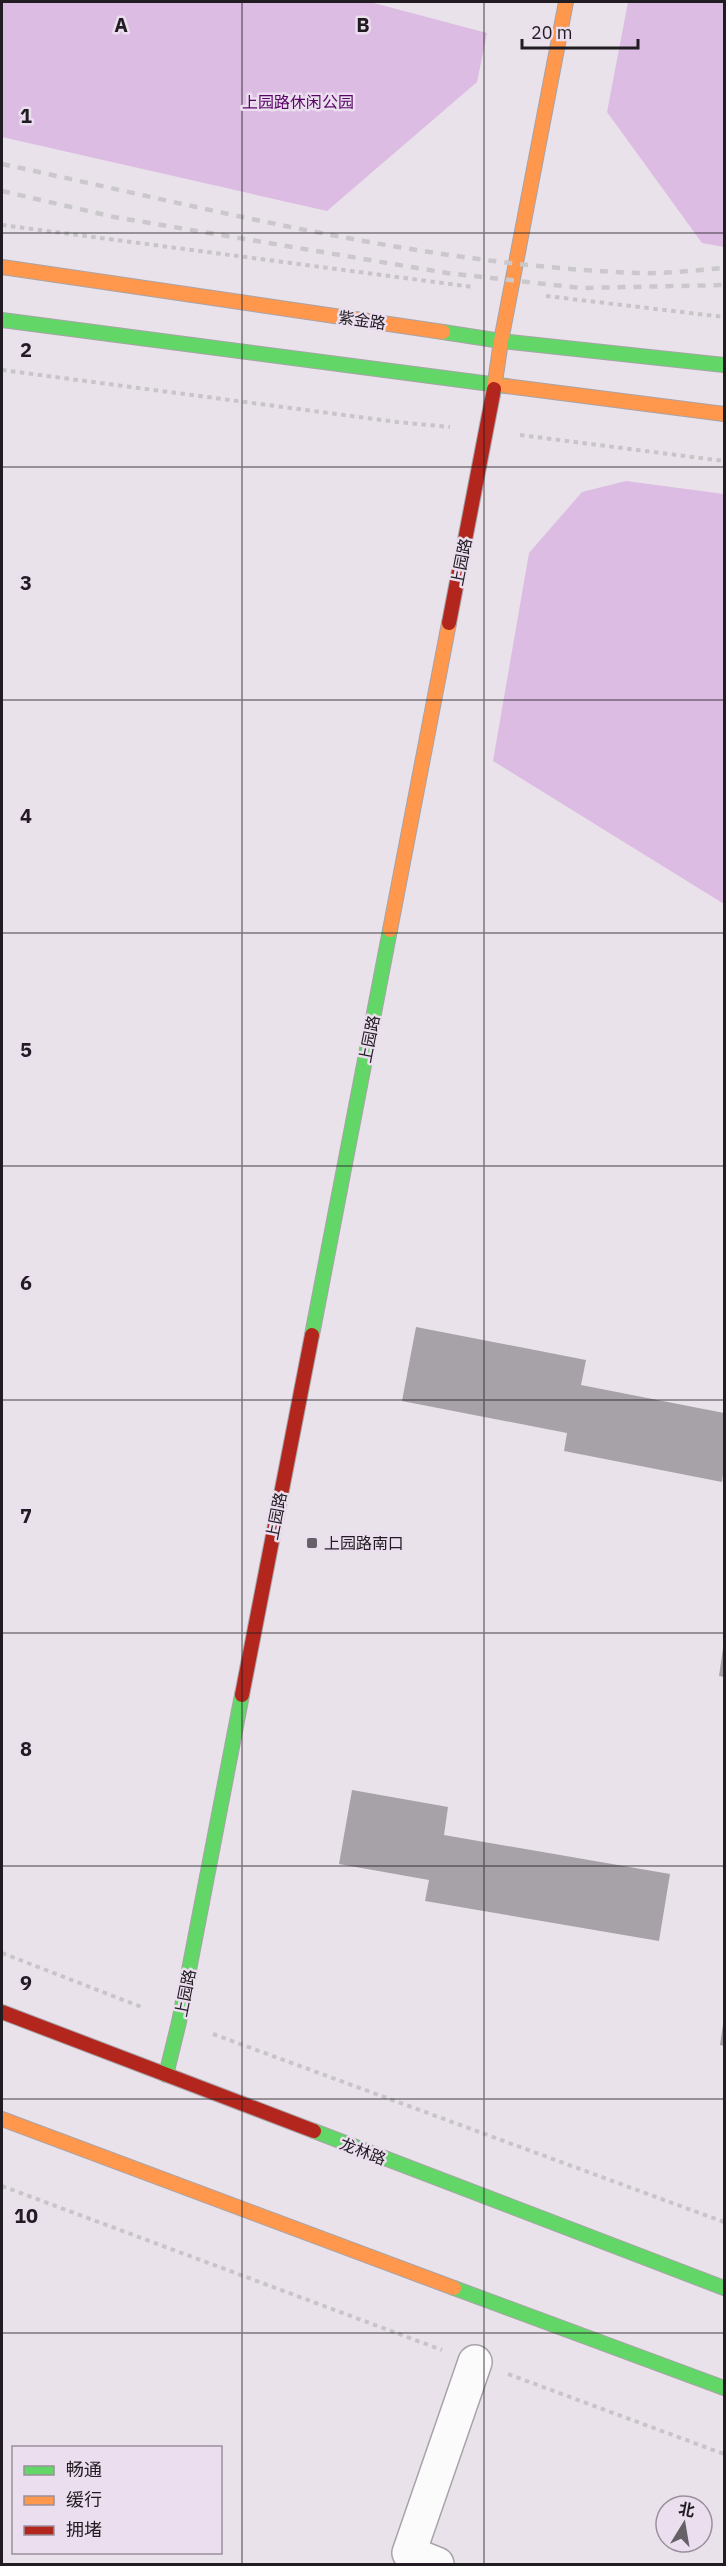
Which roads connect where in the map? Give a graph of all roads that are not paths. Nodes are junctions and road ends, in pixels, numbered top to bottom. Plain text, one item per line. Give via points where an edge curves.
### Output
1 (566, 2) edge
2 (2, 267) edge
3 (2, 320) edge
4 (501, 341) junction
5 (724, 365) edge
6 (495, 384) junction
7 (724, 414) edge
8 (2, 2012) edge
9 (166, 2075) junction
10 (2, 2119) edge
11 (724, 2288) edge
12 (475, 2362) road end
13 (724, 2388) edge
14 (437, 2565) edge

1 - 4 main road, 上园路
2 - 4 main road, 紫金路
3 - 6 main road
4 - 5 main road, 紫金路
4 - 6 main road, 上园路
6 - 7 main road
6 - 9 main road, 上园路
8 - 9 main road, 龙林路
9 - 11 main road, 龙林路
10 - 13 main road
12 - 14 street via 409,2553

